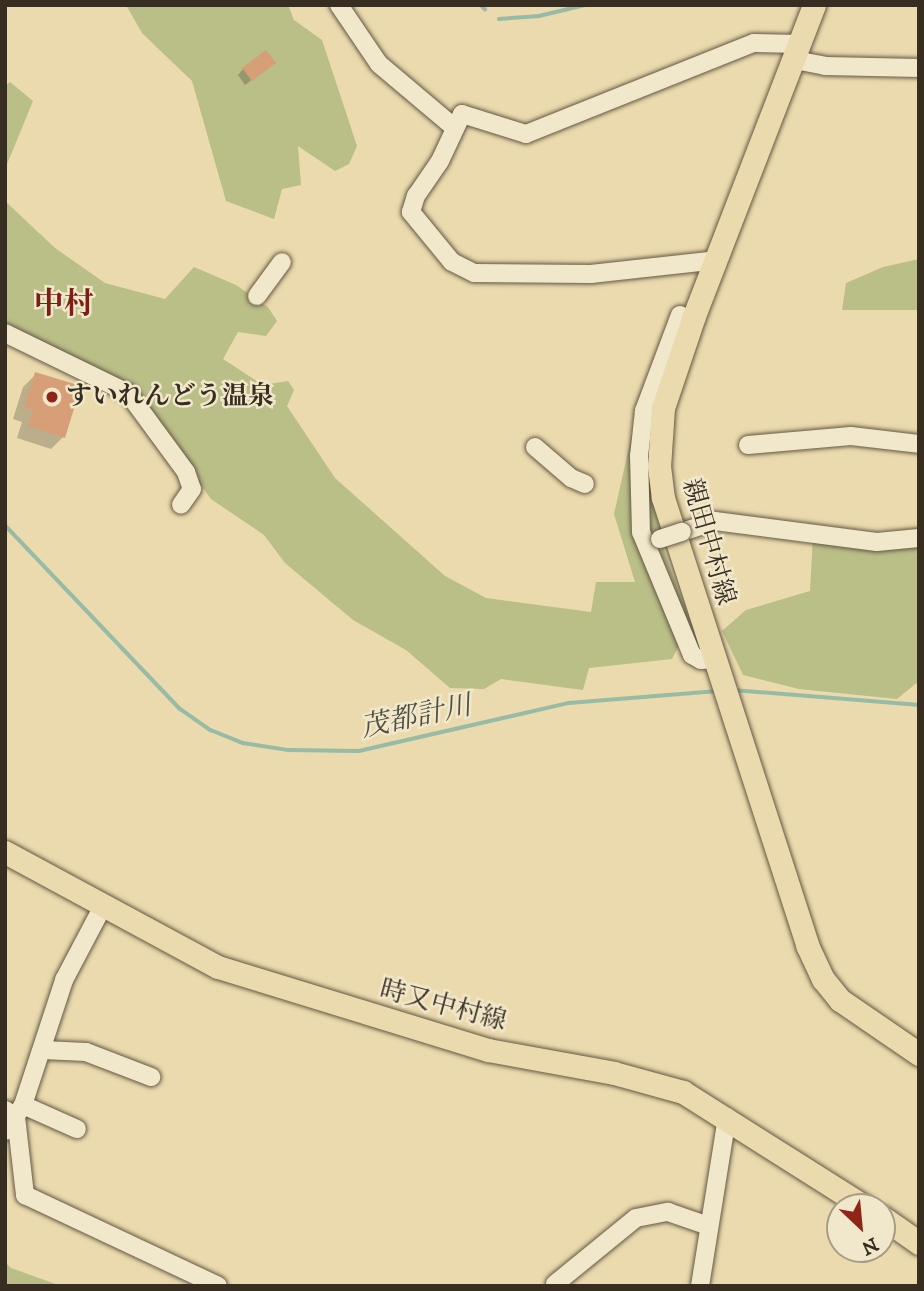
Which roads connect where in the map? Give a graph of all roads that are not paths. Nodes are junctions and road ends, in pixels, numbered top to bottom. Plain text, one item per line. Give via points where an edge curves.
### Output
1 (339, 5) edge
2 (814, 5) edge
3 (797, 52) junction
4 (919, 68) edge
5 (455, 128) junction
6 (718, 260) junction
7 (282, 262) dead end
8 (257, 296) dead end
9 (680, 315) dead end
10 (5, 333) edge
11 (919, 444) edge
12 (748, 445) dead end
13 (535, 447) dead end
14 (585, 484) dead end
15 (181, 505) dead end
16 (919, 538) edge
17 (652, 541) junction
18 (717, 669) junction
19 (5, 852) edge
20 (103, 906) junction
21 (43, 1050) junction
22 (919, 1054) edge
23 (151, 1077) dead end
24 (13, 1116) edge
25 (727, 1117) junction
26 (77, 1129) dead end
27 (844, 1193) edge
28 (709, 1226) junction
29 (896, 1227) edge
30 (919, 1243) edge
31 (555, 1284) dead end
32 (218, 1286) edge
33 (700, 1286) edge

1 - 5 street via 379,64
2 - 3 main road, 親田中村線
3 - 4 street via 825,66
3 - 5 street via 754,43 526,134 462,114
3 - 6 main road, 親田中村線
5 - 6 street via 411,212 452,262 474,273 591,274
6 - 18 main road, 親田中村線 via 663,408 659,466 663,498
7 - 8 street
9 - 17 street via 645,411 639,456
10 - 15 street via 128,393 186,472 192,489
11 - 12 street via 852,436
13 - 14 street via 571,478
16 - 17 street, bridge via 864,541 715,521
17 - 18 street via 692,655
18 - 22 main road, 親田中村線 via 807,945 823,979 856,1014
19 - 20 main road, 時又中村線
20 - 21 street via 64,980
20 - 25 main road, 時又中村線 via 218,967 298,995 488,1050 651,1081
21 - 23 street via 86,1052
21 - 24 street
24 - 26 street
24 - 32 street via 25,1195
25 - 27 main road, 時又中村線
25 - 28 street
28 - 31 street via 668,1212 636,1218
28 - 33 street
29 - 30 main road

